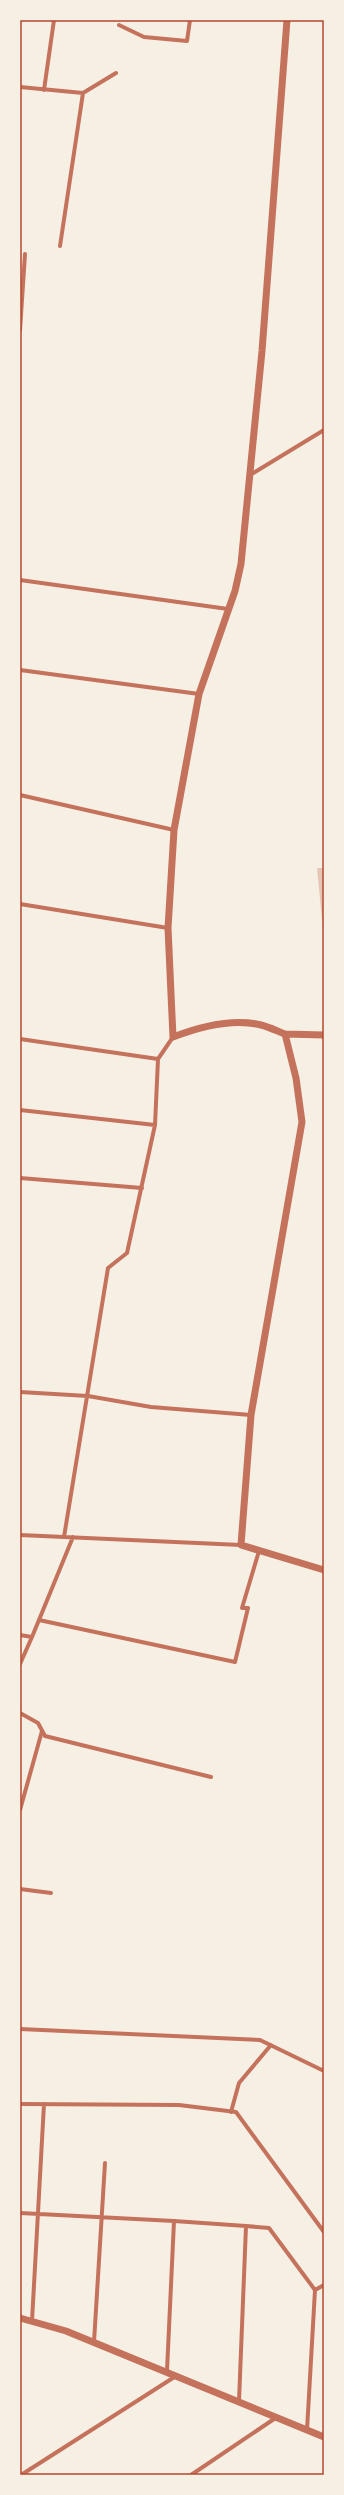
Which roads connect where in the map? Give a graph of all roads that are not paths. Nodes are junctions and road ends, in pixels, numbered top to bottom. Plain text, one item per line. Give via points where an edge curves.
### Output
1 (54, 20) edge
2 (190, 20) edge
3 (287, 20) edge
4 (119, 25) dead end
5 (116, 73) dead end
6 (20, 86) edge
7 (44, 90) junction
8 (83, 93) junction
9 (60, 246) dead end
10 (25, 254) dead end
11 (20, 330) edge
12 (324, 430) edge
13 (250, 475) junction
14 (20, 580) edge
15 (228, 609) junction
16 (20, 670) edge
17 (199, 694) junction
18 (20, 795) edge
19 (174, 830) junction
20 (20, 904) edge
21 (168, 928) junction
22 (284, 1034) junction
23 (324, 1035) edge
24 (173, 1037) junction
25 (20, 1038) edge
26 (158, 1059) junction
27 (20, 1110) edge
28 (155, 1125) junction
29 (20, 1178) edge
30 (142, 1188) junction
31 (20, 1392) edge
32 (88, 1396) junction
33 (251, 1415) junction
34 (20, 1535) edge
35 (64, 1537) junction
36 (74, 1537) junction
37 (241, 1545) junction
38 (260, 1551) junction
39 (324, 1570) edge
40 (39, 1620) junction
41 (20, 1635) edge
42 (32, 1637) junction
43 (20, 1664) edge
44 (20, 1713) edge
45 (42, 1731) junction
46 (211, 1777) dead end
47 (20, 1810) edge
48 (20, 1889) edge
49 (51, 1893) dead end
50 (20, 2029) edge
51 (271, 2045) junction
52 (324, 2070) edge
53 (20, 2104) edge
54 (44, 2104) junction
55 (231, 2112) junction
56 (105, 2163) dead end
57 (20, 2213) edge
58 (38, 2214) junction
59 (102, 2216) junction
60 (174, 2221) junction
61 (246, 2226) junction
62 (324, 2232) edge
63 (324, 2285) edge
64 (315, 2290) junction
65 (20, 2318) edge
66 (32, 2321) junction
67 (94, 2342) junction
68 (167, 2371) junction
69 (177, 2375) junction
70 (239, 2401) junction
71 (277, 2417) junction
72 (307, 2430) junction
73 (324, 2437) edge
74 (21, 2475) edge
75 (191, 2475) edge

1 - 7 street
2 - 4 street via 187,41 144,37
3 - 13 street
5 - 8 street
6 - 7 street
7 - 8 street
8 - 9 street
10 - 11 street
12 - 13 street
13 - 15 street via 241,564
14 - 15 street
15 - 17 street
16 - 17 street
17 - 19 street
18 - 19 street
19 - 21 street
20 - 21 street
21 - 24 street
22 - 23 street
22 - 24 street via 260,1025 230,1024 196,1028
22 - 33 street via 296,1078 302,1122
24 - 26 street
25 - 26 street
26 - 28 street
27 - 28 street
28 - 30 street
29 - 30 street
30 - 32 street via 126,1253 108,1268
31 - 32 street
32 - 33 street via 151,1407
32 - 35 street
33 - 37 street
34 - 35 street
35 - 36 street
36 - 37 street
36 - 40 street
37 - 38 street
38 - 39 street
38 - 40 street via 242,1608 248,1608 235,1662
40 - 42 street
41 - 42 street
42 - 43 street
44 - 45 street via 38,1723
45 - 46 street via 45,1736
45 - 47 street
48 - 49 street
50 - 51 street via 200,2036 260,2040
51 - 52 street
51 - 55 street via 239,2083
53 - 54 street
54 - 55 street via 179,2105
54 - 58 street
55 - 62 street via 236,2112
56 - 59 street
57 - 58 street
58 - 59 street
58 - 66 street
59 - 60 street
59 - 67 street
60 - 61 street
60 - 68 street
61 - 64 street via 269,2228
61 - 70 street
63 - 64 street
64 - 72 street
65 - 66 street
66 - 67 street
67 - 68 street
68 - 69 street
69 - 70 street
69 - 74 street
70 - 71 street
71 - 72 street
71 - 75 street
72 - 73 street

